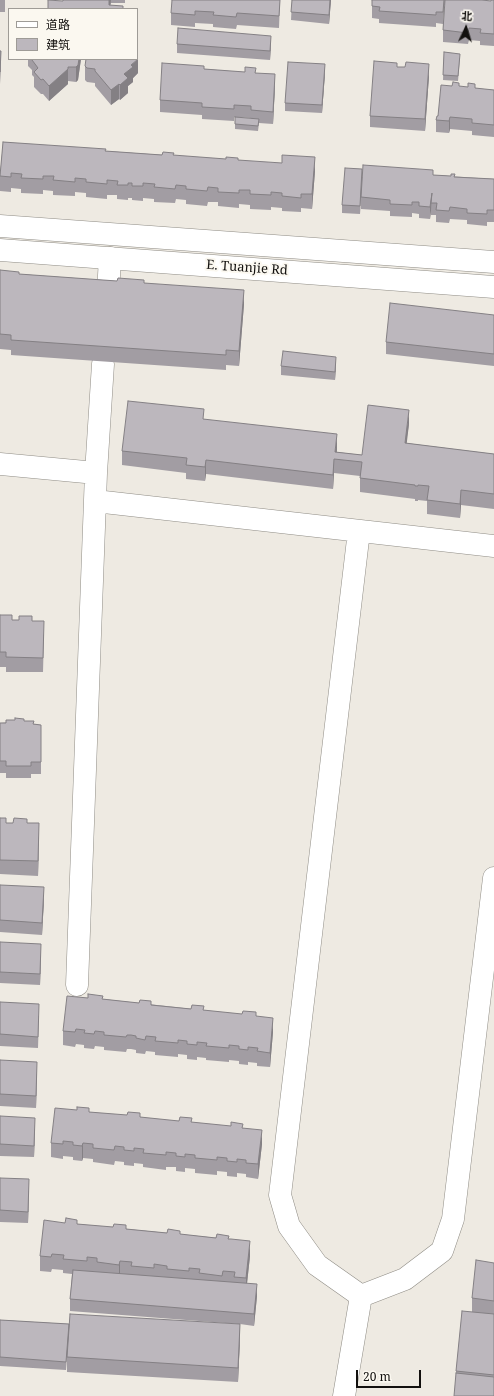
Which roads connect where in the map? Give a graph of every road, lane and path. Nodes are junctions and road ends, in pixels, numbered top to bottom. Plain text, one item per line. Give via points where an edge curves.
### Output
1 (0, 226) edge
2 (0, 250) edge
3 (110, 258) junction
4 (494, 262) edge
5 (494, 287) edge
6 (108, 293) edge
7 (103, 364) edge
8 (0, 464) edge
9 (96, 473) junction
10 (95, 501) junction
11 (359, 530) junction
12 (494, 546) edge
13 (494, 878) edge
14 (77, 985) dead end
15 (361, 1296) junction
16 (344, 1396) edge

1 - 4 street
2 - 3 street, E. Tuanjie Rd
3 - 5 street, E. Tuanjie Rd
3 - 6 street
7 - 9 street
8 - 9 street
9 - 10 street
10 - 11 street
10 - 14 street
11 - 12 street
11 - 15 street via 280,1195 289,1226 317,1265
13 - 15 street via 453,1219 442,1251 405,1279
15 - 16 street

